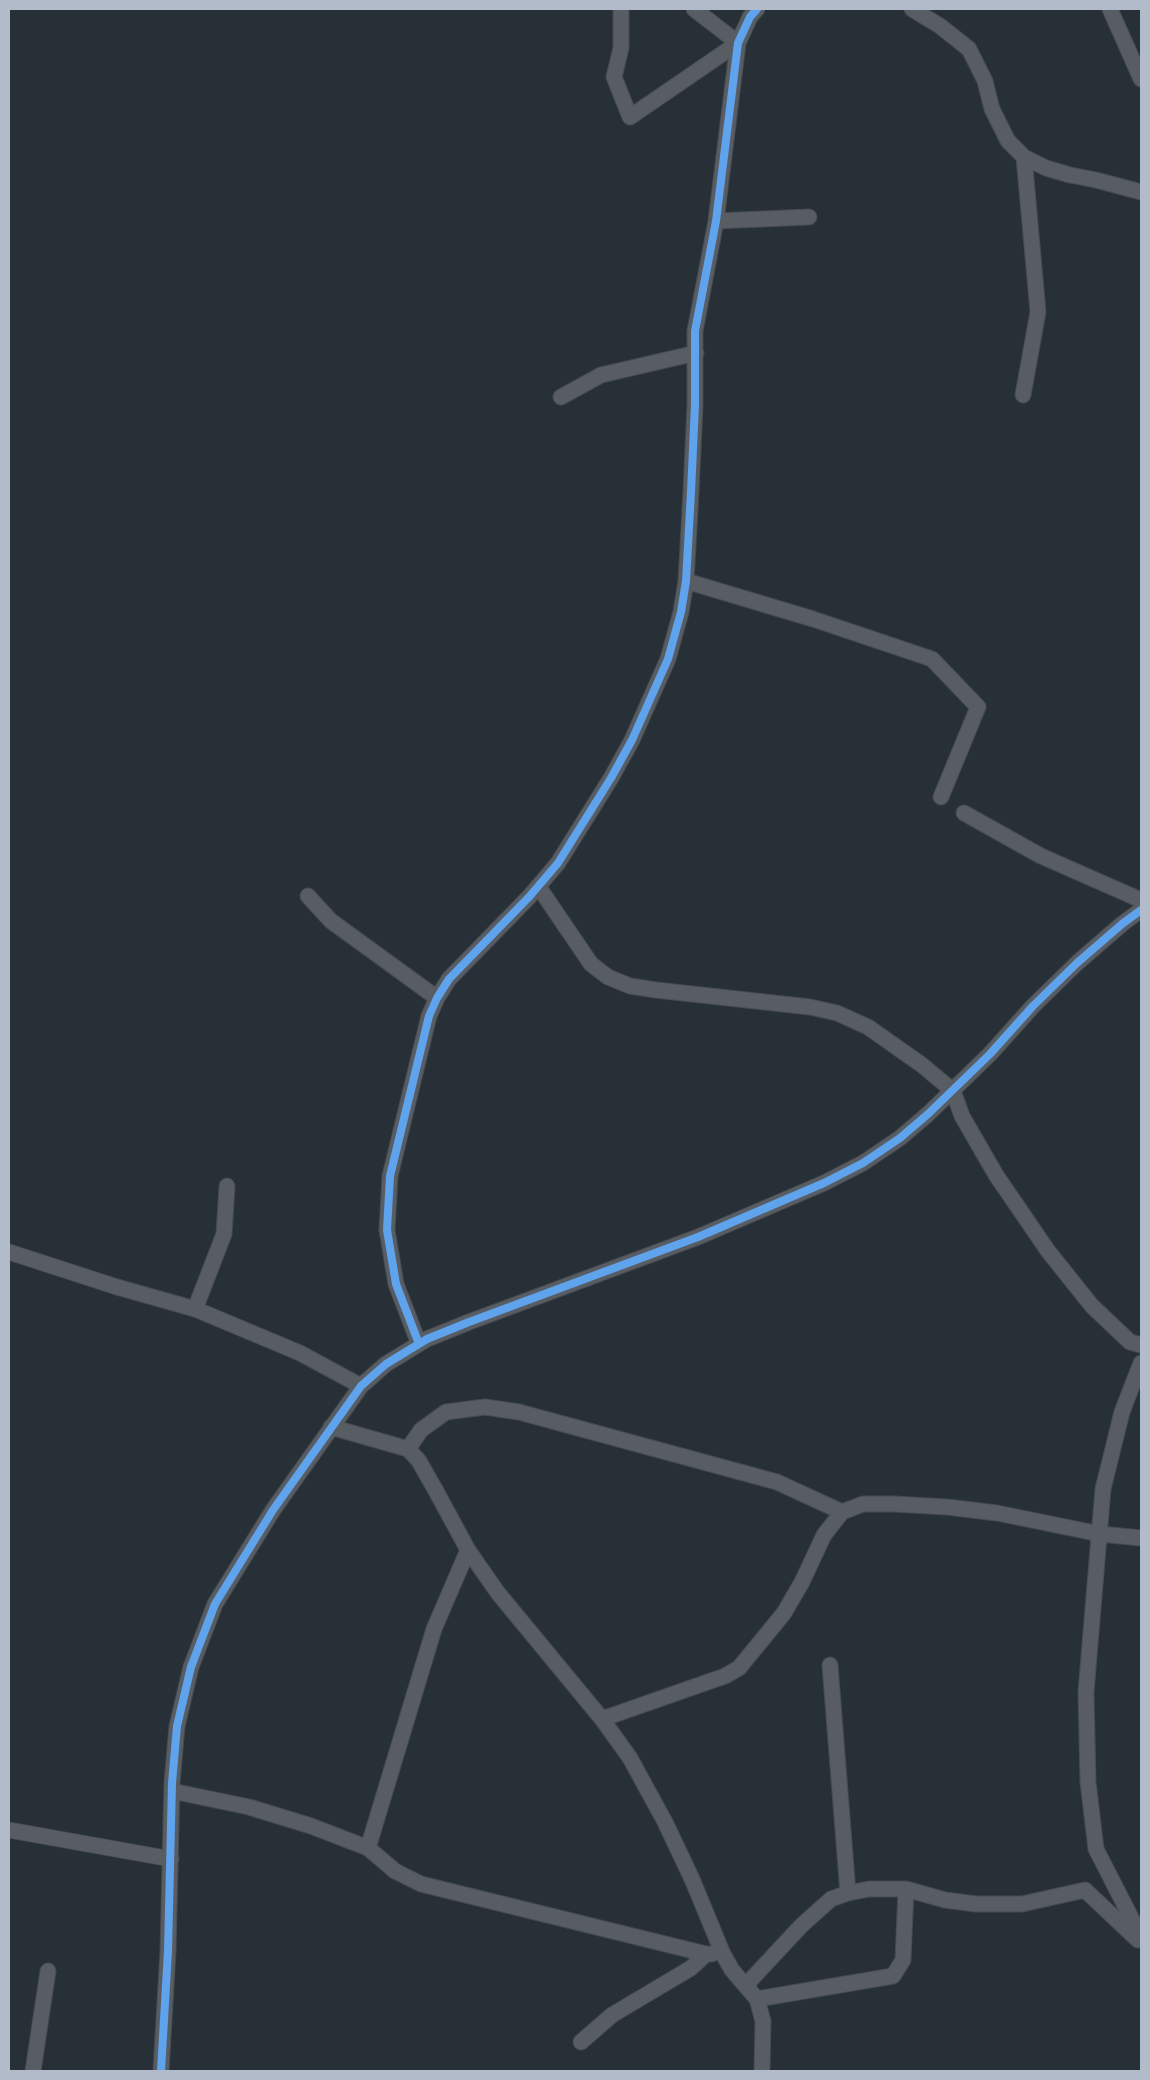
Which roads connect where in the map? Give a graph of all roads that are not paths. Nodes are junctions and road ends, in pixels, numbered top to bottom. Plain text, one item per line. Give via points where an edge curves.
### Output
1 (620, 9) edge
2 (694, 9) edge
3 (758, 9) edge
4 (912, 9) edge
5 (1110, 9) edge
6 (738, 43) junction
7 (1141, 79) edge
8 (1024, 157) junction
9 (1141, 192) edge
10 (809, 217) dead end
11 (716, 221) junction
12 (696, 353) junction
13 (1023, 395) dead end
14 (561, 397) dead end
15 (686, 580) junction
16 (941, 797) dead end
17 (964, 813) dead end
18 (538, 886) junction
19 (308, 896) dead end
20 (1141, 900) edge
21 (1141, 910) edge
22 (437, 998) junction
23 (953, 1091) junction
24 (227, 1186) dead end
25 (9, 1252) edge
26 (195, 1309) junction
27 (419, 1344) junction
28 (1141, 1345) edge
29 (1141, 1363) edge
30 (361, 1386) junction
31 (331, 1427) junction
32 (408, 1449) junction
33 (842, 1512) junction
34 (1100, 1534) junction
35 (1141, 1538) edge
36 (468, 1550) junction
37 (830, 1665) dead end
38 (602, 1719) junction
39 (172, 1791) junction
40 (9, 1830) edge
41 (368, 1848) junction
42 (171, 1859) junction
43 (906, 1889) junction
44 (848, 1893) junction
45 (1141, 1937) edge
46 (1141, 1942) edge
47 (706, 1954) junction
48 (723, 1954) junction
49 (48, 1972) dead end
50 (746, 1985) junction
51 (757, 2000) junction
52 (581, 2042) dead end
53 (33, 2071) edge
54 (161, 2071) edge
55 (762, 2071) edge

1 - 6 street via 620,48 614,77 630,117
2 - 6 street
3 - 6 street via 750,17
4 - 8 street via 969,49 1008,141
5 - 7 street
6 - 11 street
8 - 9 street via 1046,168
8 - 13 street via 1038,312
10 - 11 street
11 - 12 street via 695,331
12 - 14 street via 601,375
12 - 15 street
15 - 16 street via 932,659 978,707
15 - 18 street via 682,612 668,659 632,740 558,863
17 - 20 street via 1041,856
18 - 22 street via 449,979
18 - 23 street via 591,964 608,977 647,989 780,1003 837,1013 868,1027 898,1047
19 - 22 street via 331,920
21 - 23 street via 1077,962
22 - 27 street via 429,1016 390,1176 387,1230 396,1284
23 - 27 street via 900,1138 863,1163 824,1183 698,1237 469,1322
23 - 28 street via 962,1116 996,1175 1048,1251 1092,1306 1130,1342
24 - 26 street via 224,1234
25 - 26 street
26 - 30 street via 300,1352
27 - 30 street via 386,1364
29 - 34 street via 1113,1446 1103,1489
30 - 31 street
31 - 32 street
31 - 39 street via 273,1510 215,1604 191,1667 178,1726
32 - 33 street via 421,1430 446,1412 485,1407 519,1412 777,1482
32 - 36 street via 419,1462
33 - 34 street via 863,1504 947,1507
33 - 38 street via 824,1535 784,1614 740,1668
34 - 35 street
34 - 45 street via 1086,1692 1088,1782 1096,1849
36 - 38 street via 498,1593
36 - 41 street via 434,1629
37 - 44 street
38 - 48 street via 630,1758 665,1822
39 - 41 street via 249,1807
39 - 42 street
40 - 42 street
41 - 47 street via 395,1871 421,1884
42 - 54 street
43 - 44 street via 869,1889
43 - 46 street via 945,1900 976,1904 1022,1904 1085,1890
43 - 51 street via 903,1960 893,1976
44 - 50 street via 831,1899
47 - 48 street
47 - 52 street via 691,1968 612,2014
48 - 50 street
49 - 53 street
50 - 51 street
51 - 55 street via 763,2021

